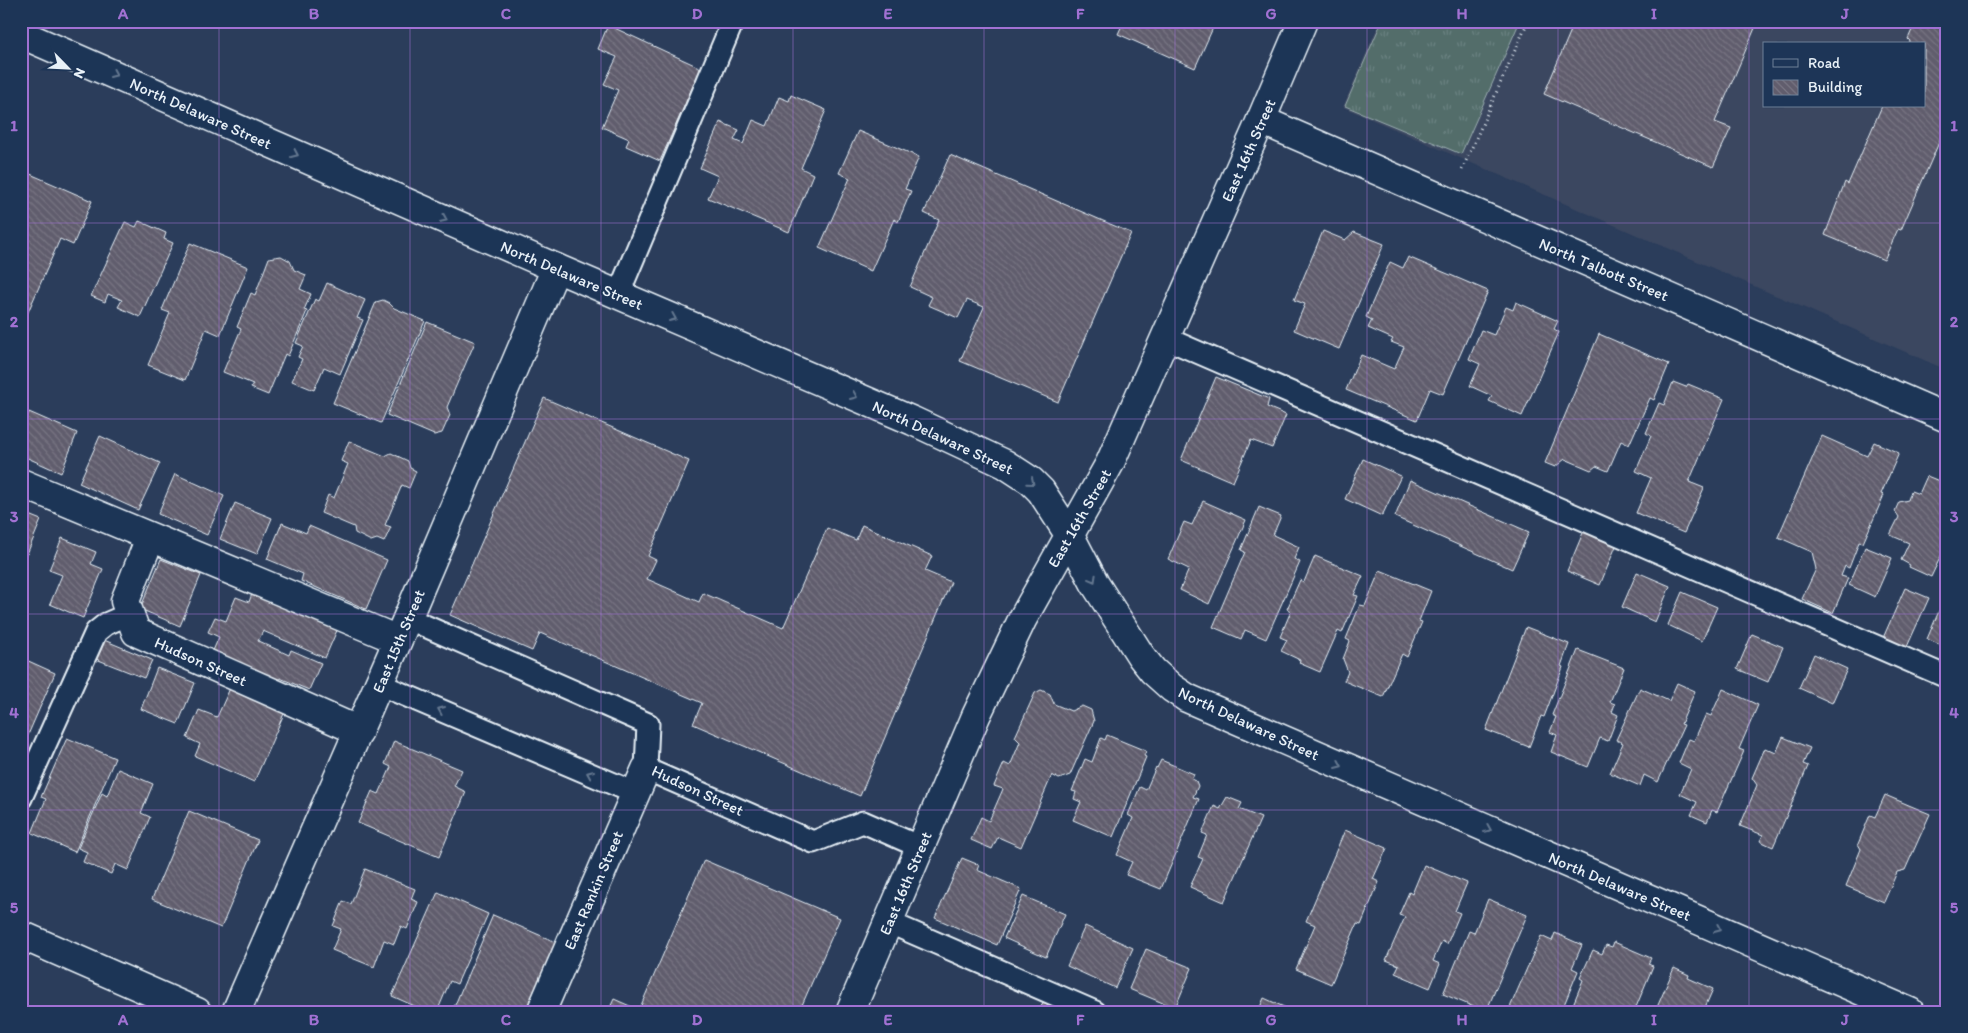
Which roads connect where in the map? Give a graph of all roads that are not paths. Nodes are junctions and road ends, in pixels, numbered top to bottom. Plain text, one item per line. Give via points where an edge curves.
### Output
1 (733, 21) edge
2 (1303, 21) edge
3 (21, 34) edge
4 (1261, 120) junction
5 (556, 268) junction
6 (618, 295) junction
7 (1165, 338) junction
8 (1947, 418) edge
9 (21, 483) edge
10 (1070, 536) junction
11 (150, 538) junction
12 (129, 614) junction
13 (403, 629) junction
14 (1947, 677) edge
15 (379, 684) junction
16 (359, 731) junction
17 (640, 781) junction
18 (21, 798) edge
19 (920, 847) junction
20 (888, 922) junction
21 (21, 935) edge
22 (197, 1012) edge
23 (236, 1012) edge
24 (542, 1012) edge
25 (850, 1012) edge
26 (1095, 1012) edge
27 (1910, 1012) edge

1 - 6 lane
2 - 4 main road, East 16th Street
3 -> 5 main road, North Delaware Street
4 - 7 main road, East 16th Street
4 - 8 main road, North Talbott Street
5 - 6 main road, North Delaware Street
5 - 13 main road, East 15th Street
6 -> 10 main road, North Delaware Street via 913,421 1005,464 1041,491
7 - 10 main road, East 16th Street via 1110,463
7 - 14 lane
9 - 11 main road, Hudson Street
10 - 19 main road, East 16th Street via 1011,641
10 -> 27 main road, North Delaware Street via 1141,656 1187,698
11 - 12 main road via 125,601
11 - 13 main road, Hudson Street
12 - 16 main road, Hudson Street via 136,632
12 - 18 lane via 96,632
13 - 15 main road, East 15th Street
13 - 17 lane, Hudson Street via 648,724
15 - 16 main road, East 15th Street
17 -> 15 lane
16 - 23 main road, East 15th Street
17 - 19 lane, Hudson Street via 813,842 863,822
17 - 24 main road, East Rankin Street
19 - 20 main road, East 16th Street
20 - 25 main road, East 16th Street
20 - 26 lane
21 - 22 main road

